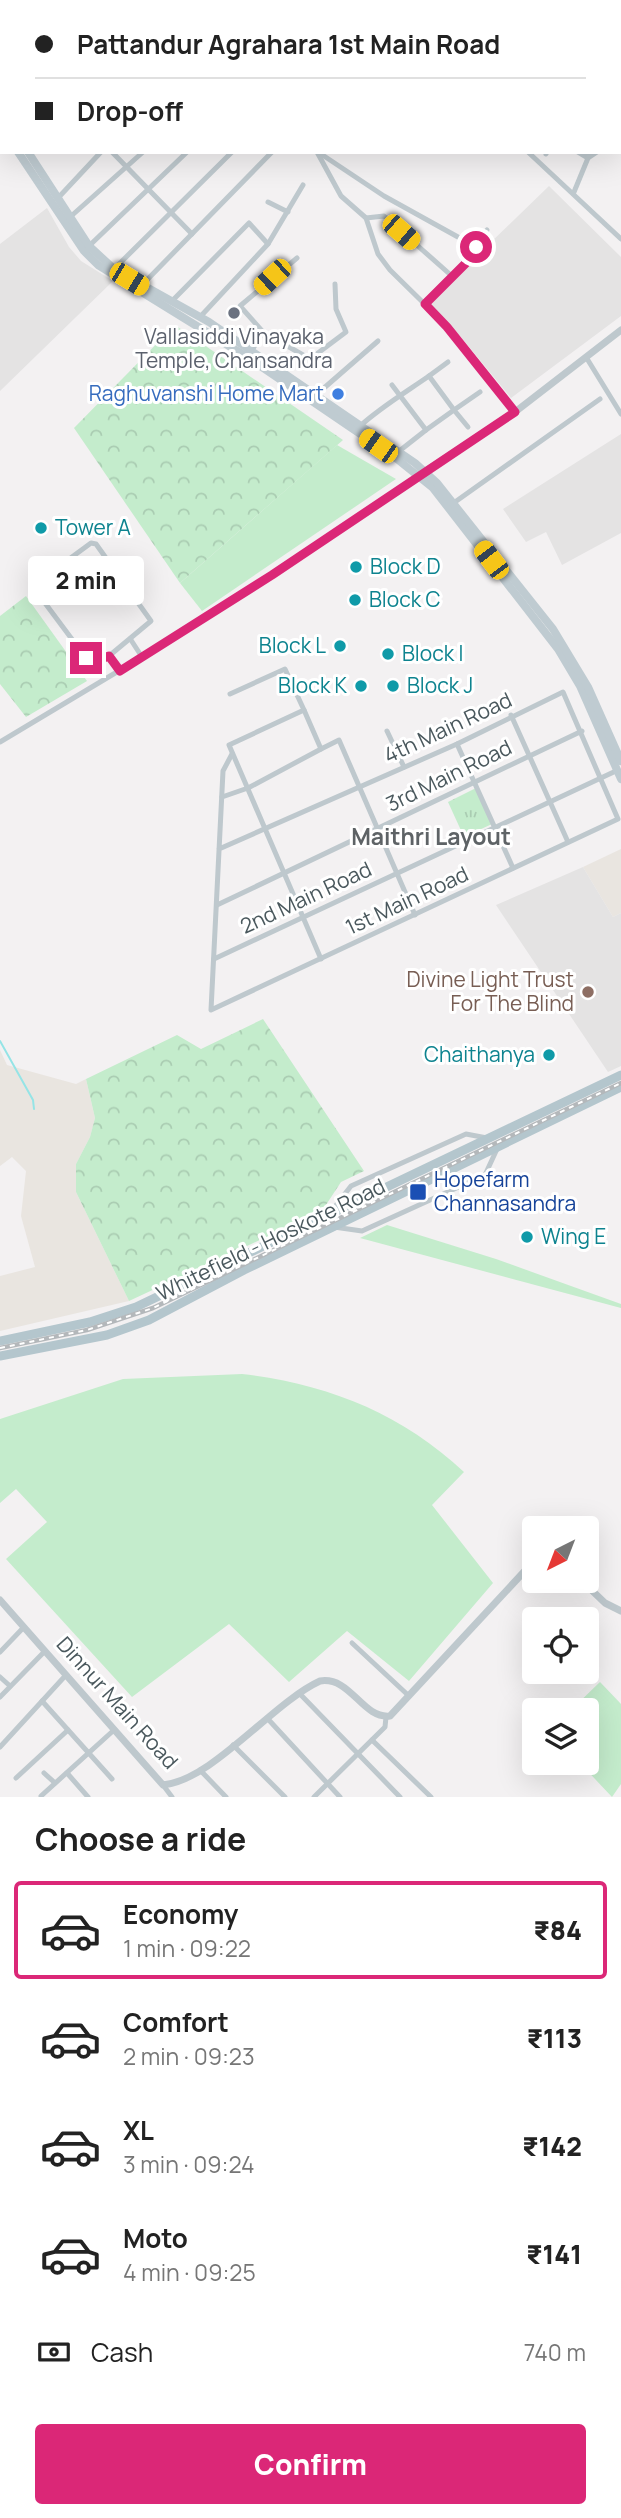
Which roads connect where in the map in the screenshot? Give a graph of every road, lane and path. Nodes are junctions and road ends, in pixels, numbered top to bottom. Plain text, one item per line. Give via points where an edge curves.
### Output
1 (19, 154) edge
2 (29, 154) edge
3 (99, 154) edge
4 (114, 154) edge
5 (141, 154) edge
6 (185, 154) edge
7 (230, 154) edge
8 (270, 154) edge
9 (318, 154) edge
10 (320, 154) edge
11 (530, 154) edge
12 (588, 155) edge
13 (126, 168) junction
14 (303, 185) dead end
15 (147, 190) junction
16 (574, 192) junction
17 (58, 198) junction
18 (268, 202) dead end
19 (170, 211) junction
20 (288, 212) junction
21 (366, 218) junction
22 (67, 219) junction
23 (487, 230) dead end
24 (192, 234) junction
25 (621, 239) edge
26 (268, 244) junction
27 (89, 246) junction
28 (474, 246) junction
29 (297, 258) dead end
30 (112, 271) junction
31 (453, 277) junction
32 (335, 284) dead end
33 (139, 288) junction
34 (172, 301) junction
35 (425, 304) junction
36 (200, 317) junction
37 (621, 330) edge
38 (263, 332) junction
39 (378, 341) dead end
40 (249, 354) junction
41 (586, 357) junction
42 (448, 362) dead end
43 (429, 376) junction
44 (392, 385) dead end
45 (480, 392) dead end
46 (316, 395) junction
47 (401, 396) junction
48 (600, 399) dead end
49 (454, 410) junction
50 (620, 410) edge
51 (515, 412) junction
52 (360, 426) junction
53 (468, 427) dead end
54 (426, 430) junction
55 (398, 452) junction
56 (421, 474) junction
57 (455, 502) junction
58 (131, 640) junction
59 (109, 656) junction
60 (142, 657) junction
61 (120, 671) junction
62 (230, 694) dead end
63 (589, 697) junction
64 (304, 710) junction
65 (511, 715) junction
66 (387, 731) dead end
67 (582, 731) junction
68 (0, 742) edge
69 (457, 744) junction
70 (321, 749) junction
71 (232, 754) junction
72 (529, 756) junction
73 (404, 767) junction
74 (620, 770) edge
75 (604, 776) junction
76 (474, 782) junction
77 (361, 786) junction
78 (248, 788) junction
79 (222, 797) junction
80 (550, 802) junction
81 (618, 819) joint
82 (495, 827) junction
83 (378, 828) junction
84 (265, 829) junction
85 (568, 842) junction
86 (219, 849) junction
87 (513, 868) junction
88 (397, 872) junction
89 (284, 873) junction
90 (217, 905) junction
91 (415, 915) junction
92 (303, 916) junction
93 (214, 959) junction
94 (321, 959) junction
95 (621, 1075) edge
96 (621, 1087) edge
97 (489, 1139) junction
98 (497, 1149) junction
99 (328, 1216) junction
100 (334, 1227) junction
101 (118, 1314) junction
102 (122, 1331) junction
103 (0, 1341) edge
104 (0, 1356) edge
105 (522, 1574) edge
106 (595, 1593) edge
107 (1, 1604) edge
108 (621, 1611) edge
109 (24, 1627) junction
110 (352, 1643) dead end
111 (45, 1651) junction
112 (0, 1653) edge
113 (66, 1675) junction
114 (0, 1677) edge
115 (10, 1686) junction
116 (300, 1694) junction
117 (409, 1696) junction
118 (0, 1697) edge
119 (42, 1702) junction
120 (386, 1717) junction
121 (267, 1718) junction
122 (68, 1730) junction
123 (114, 1730) junction
124 (372, 1740) junction
125 (233, 1745) junction
126 (0, 1748) edge
127 (89, 1753) junction
128 (357, 1755) junction
129 (200, 1770) junction
130 (44, 1773) dead end
131 (67, 1773) junction
132 (16, 1778) dead end
133 (112, 1779) dead end
134 (55, 1783) junction
135 (327, 1784) junction
136 (163, 1785) junction
137 (41, 1796) edge
138 (88, 1797) edge
139 (172, 1797) edge
140 (226, 1797) edge
141 (285, 1797) edge
142 (314, 1797) edge
143 (340, 1797) edge
144 (400, 1797) edge
145 (431, 1797) edge

1 - 22 main road
2 - 17 main road
3 - 17 street
4 - 13 street
5 - 13 street
6 - 15 street
7 - 19 street
8 - 24 street
9 - 21 street via 341,196
10 - 28 street
11 - 16 street
12 - 16 street
13 - 15 street
13 - 22 street
14 - 20 street
15 - 19 street
15 - 27 street
16 - 25 street
17 - 22 main road
18 - 20 street
19 - 24 street
19 - 30 street
20 - 26 street
21 - 31 street via 384,216
21 - 35 street via 378,254
22 - 27 main road
22 - 30 main road via 84,251
23 - 28 street
24 - 33 street
26 - 34 street via 249,223
26 - 36 street
27 - 30 main road
28 - 31 street via 477,252
29 - 38 street via 240,306
30 - 33 main road
31 - 35 street
32 - 38 street via 336,309 346,332 310,359
33 - 34 main road
33 - 40 main road
34 - 36 main road
35 - 51 street
36 - 40 main road
37 - 41 street
38 - 40 street
39 - 46 street
40 - 46 main road
40 - 56 main road
41 - 50 street
41 - 51 street
42 - 43 street
43 - 47 street
43 - 49 street
44 - 47 street
45 - 49 street
46 - 52 main road
47 - 52 street
47 - 54 street
48 - 57 street
49 - 53 street
49 - 54 street
51 - 56 street
52 - 55 main road
54 - 55 street
55 - 56 main road
56 - 57 main road
56 - 60 street
56 - 63 main road via 548,633
57 - 63 main road via 553,629
58 - 59 street
58 - 59 street via 150,624 150,617 91,543 38,582 36,591 86,658 95,661
58 - 60 street
59 - 61 street
60 - 61 street
61 - 68 street
62 - 64 street via 285,669
63 - 74 main road
64 - 70 street
64 - 71 street via 229,745
65 - 67 street, 4th Main Road via 563,692
65 - 69 street, 4th Main Road
65 - 72 street
66 - 73 street
67 - 72 street, 3rd Main Road
67 - 75 street, 4th Main Road
69 - 73 street, 4th Main Road
69 - 76 street
70 - 77 street via 339,740
70 - 78 street
71 - 78 street
71 - 79 street via 223,771
72 - 76 street, 3rd Main Road
72 - 80 street
73 - 77 street, 4th Main Road
74 - 75 street, 2nd Main Road
75 - 80 street, 2nd Main Road
75 - 81 street, 4th Main Road
76 - 82 street
76 - 83 street, 3rd Main Road
77 - 83 street
77 - 84 street, 4th Main Road
78 - 79 street
78 - 84 street
79 - 86 street
80 - 82 street, 2nd Main Road
80 - 85 street
81 - 85 street, 1st Main Road
82 - 87 street
82 - 88 street, 2nd Main Road
83 - 88 street
83 - 89 street, 3rd Main Road
84 - 86 street, 4th Main Road
84 - 89 street
85 - 87 street, 1st Main Road
86 - 90 street
87 - 91 street, 1st Main Road
88 - 91 street
88 - 92 street, 2nd Main Road
89 - 90 street, 3rd Main Road
89 - 92 street
90 - 93 street
91 - 94 street, 1st Main Road
92 - 93 street, 2nd Main Road
92 - 94 street
93 - 94 street, 1st Main Road via 211,1010
95 - 97 main road, Whitefield - Hoskote Road
96 - 98 main road, Whitefield - Hoskote Road
97 - 99 main road, Whitefield - Hoskote Road
97 - 99 street via 466,1134 351,1186
98 - 100 main road, Whitefield - Hoskote Road
98 - 100 street via 485,1175 362,1231
99 - 101 main road, Whitefield - Hoskote Road
100 - 102 main road, Whitefield - Hoskote Road
101 - 102 main road
101 - 103 main road, Whitefield - Hoskote Road
102 - 104 main road, Whitefield - Hoskote Road
105 - 117 street
106 - 108 street
107 - 109 street, Dinnur Main Road
109 - 111 street, Dinnur Main Road
109 - 112 street
110 - 117 street
111 - 113 street, Dinnur Main Road
111 - 115 street
113 - 119 street
113 - 123 street, Dinnur Main Road
114 - 115 street
115 - 118 street
116 - 120 street, Dinnur Main Road via 320,1681 335,1681
116 - 121 street, Dinnur Main Road
116 - 128 street
117 - 120 street
119 - 122 street
119 - 126 street
120 - 124 street via 387,1724
121 - 125 street, Dinnur Main Road
121 - 135 street
122 - 127 street
122 - 132 street
123 - 127 street
123 - 136 street, Dinnur Main Road
124 - 128 street
124 - 145 street
125 - 129 street, Dinnur Main Road
125 - 141 street
127 - 131 street
127 - 133 street
128 - 135 street
128 - 144 street
129 - 136 street, Dinnur Main Road via 177,1784
129 - 140 street
130 - 134 street
131 - 134 street
131 - 138 street
134 - 137 street
135 - 142 street
135 - 143 street
136 - 139 street

